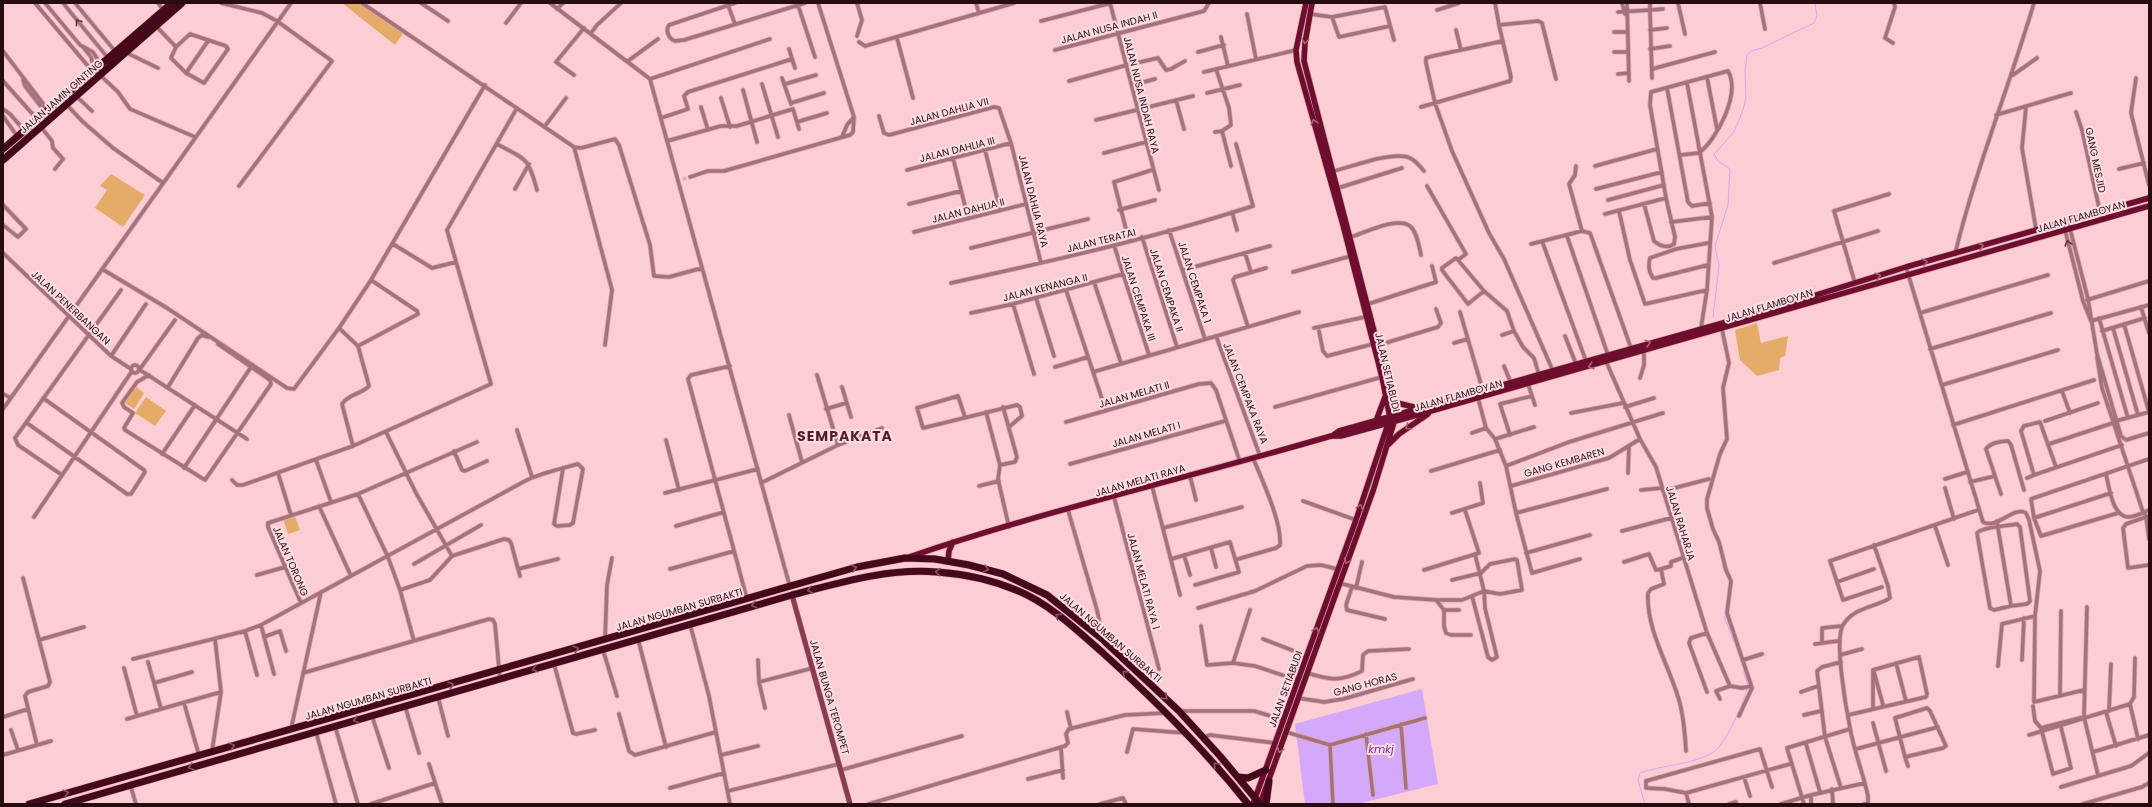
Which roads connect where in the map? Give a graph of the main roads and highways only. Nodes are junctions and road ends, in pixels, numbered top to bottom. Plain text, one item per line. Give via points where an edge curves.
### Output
1 (172, 3) edge
2 (182, 3) edge
3 (1306, 3) edge
4 (1312, 3) edge
5 (121, 54) junction
6 (97, 70) junction
7 (4, 145) edge
8 (3, 160) edge
9 (2149, 198) edge
10 (2149, 206) edge
11 (1944, 257) junction
12 (1946, 264) junction
13 (1815, 298) junction
14 (1376, 345) junction
15 (1606, 358) junction
16 (1386, 396) junction
17 (1460, 401) junction
18 (1393, 402) junction
19 (1422, 408) junction
20 (1431, 412) junction
21 (1392, 420) junction
22 (1376, 421) junction
23 (1372, 428) junction
24 (1331, 436) junction
25 (1385, 437) junction
26 (1388, 445) junction
27 (1366, 489) junction
28 (1373, 491) junction
29 (953, 542) junction
30 (905, 558) junction
31 (948, 561) junction
32 (791, 591) junction
33 (1098, 636) junction
34 (1089, 640) junction
35 (500, 675) junction
36 (1297, 680) junction
37 (1303, 684) junction
38 (254, 740) junction
39 (256, 748) junction
40 (1266, 770) junction
41 (1238, 777) junction
42 (1269, 781) junction
43 (1241, 795) junction
44 (74, 803) edge
45 (1257, 803) edge
46 (29, 804) edge
47 (65, 804) edge
48 (1244, 804) edge
49 (1248, 804) edge
50 (1266, 804) edge

1 - 5 highway, JALAN JAMIN GINTING
2 - 5 highway, JALAN JAMIN GINTING
14 -> 3 main road, JALAN SETIABUDI via 1366,317 1297,62 1296,50
4 -> 14 main road, JALAN SETIABUDI via 1304,61 1368,304
5 - 6 highway, JALAN JAMIN GINTING
6 - 7 highway, JALAN JAMIN GINTING
6 - 8 highway, JALAN JAMIN GINTING via 76,96
11 -> 9 main road, JALAN FLAMBOYAN
10 - 12 main road, JALAN FLAMBOYAN
11 - 12 main road
13 -> 11 main road, JALAN FLAMBOYAN via 1855,283
12 - 13 main road, JALAN FLAMBOYAN
15 -> 13 main road, JALAN FLAMBOYAN via 1631,348 1721,322
13 - 15 main road, JALAN FLAMBOYAN via 1709,333 1644,351
14 - 16 main road, JALAN SETIABUDI
14 - 18 main road, JALAN SETIABUDI
15 -> 17 main road, JALAN FLAMBOYAN via 1528,384
15 - 17 main road, JALAN FLAMBOYAN via 1586,361 1510,383
16 - 21 main road, JALAN SETIABUDI
16 - 22 main road
17 - 19 main road, JALAN FLAMBOYAN
17 - 20 main road, JALAN FLAMBOYAN
18 - 19 main road
18 - 21 main road, JALAN SETIABUDI
19 - 21 main road, JALAN FLAMBOYAN
20 - 21 main road, JALAN FLAMBOYAN
20 -> 26 main road via 1399,434
21 - 22 main road, JALAN MELATI RAYA
21 - 23 main road, JALAN MELATI RAYA
21 - 25 main road, JALAN SETIABUDI
21 - 26 main road, JALAN SETIABUDI
22 - 24 main road, JALAN MELATI RAYA via 1339,431
23 - 24 main road, JALAN MELATI RAYA
23 - 25 main road
24 - 29 main road, JALAN MELATI RAYA
25 - 27 main road, JALAN SETIABUDI
26 - 28 main road, JALAN SETIABUDI
27 - 28 main road
36 -> 27 main road, JALAN SETIABUDI
28 -> 37 main road, JALAN SETIABUDI
29 - 30 main road, JALAN MELATI RAYA
29 - 31 main road
30 - 31 highway, JALAN NGUMBAN SURBAKTI
32 -> 30 highway, JALAN NGUMBAN SURBAKTI via 857,567
31 -> 33 highway, JALAN NGUMBAN SURBAKTI via 989,570 1025,583 1047,595
34 -> 32 highway, JALAN NGUMBAN SURBAKTI via 1041,604 1017,590 964,576 937,572 903,572
32 -> 35 highway, JALAN NGUMBAN SURBAKTI via 603,649
35 -> 32 highway, JALAN NGUMBAN SURBAKTI via 605,641 747,600
33 - 34 highway
33 -> 41 highway, JALAN NGUMBAN SURBAKTI via 1179,711
43 -> 34 highway, JALAN NGUMBAN SURBAKTI via 1167,713
38 -> 35 highway, JALAN NGUMBAN SURBAKTI
35 -> 39 highway, JALAN NGUMBAN SURBAKTI via 405,706
36 - 37 main road
36 - 40 main road, JALAN SETIABUDI
37 -> 42 main road, JALAN SETIABUDI
38 - 39 highway
46 -> 38 highway, JALAN NGUMBAN SURBAKTI
39 -> 44 highway, JALAN NGUMBAN SURBAKTI
40 - 41 highway via 1248,778
40 - 45 main road, JALAN SETIABUDI
41 - 45 highway, JALAN NGUMBAN SURBAKTI
42 - 45 main road, JALAN SETIABUDI
42 - 50 highway
43 - 48 highway
43 - 49 highway, JALAN NGUMBAN SURBAKTI
44 - 47 highway, JALAN NGUMBAN SURBAKTI

